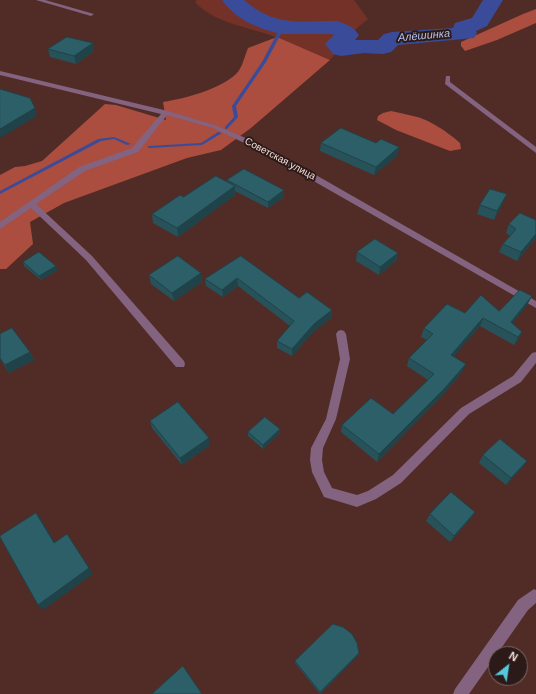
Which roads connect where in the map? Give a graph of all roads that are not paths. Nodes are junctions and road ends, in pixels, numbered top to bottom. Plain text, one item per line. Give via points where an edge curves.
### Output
1 (38, 0) edge
2 (91, 14) dead end
3 (0, 73) edge
4 (448, 77) dead end
5 (166, 112) junction
6 (536, 151) edge
7 (31, 204) junction
8 (0, 226) edge
9 (536, 305) edge
10 (341, 334) dead end
11 (536, 356) edge
12 (180, 364) dead end
13 (536, 602) edge
14 (460, 694) edge

1 - 2 street
3 - 5 street, Советская улица
4 - 6 street via 446,83
5 - 7 street via 136,150 82,170
5 - 9 street, Советская улица via 215,127 268,152
7 - 8 street
7 - 12 street via 89,258
10 - 11 street via 345,359 331,419 317,448 316,460 318,472 328,493 357,501 397,479 465,411 517,379
13 - 14 street via 524,605

